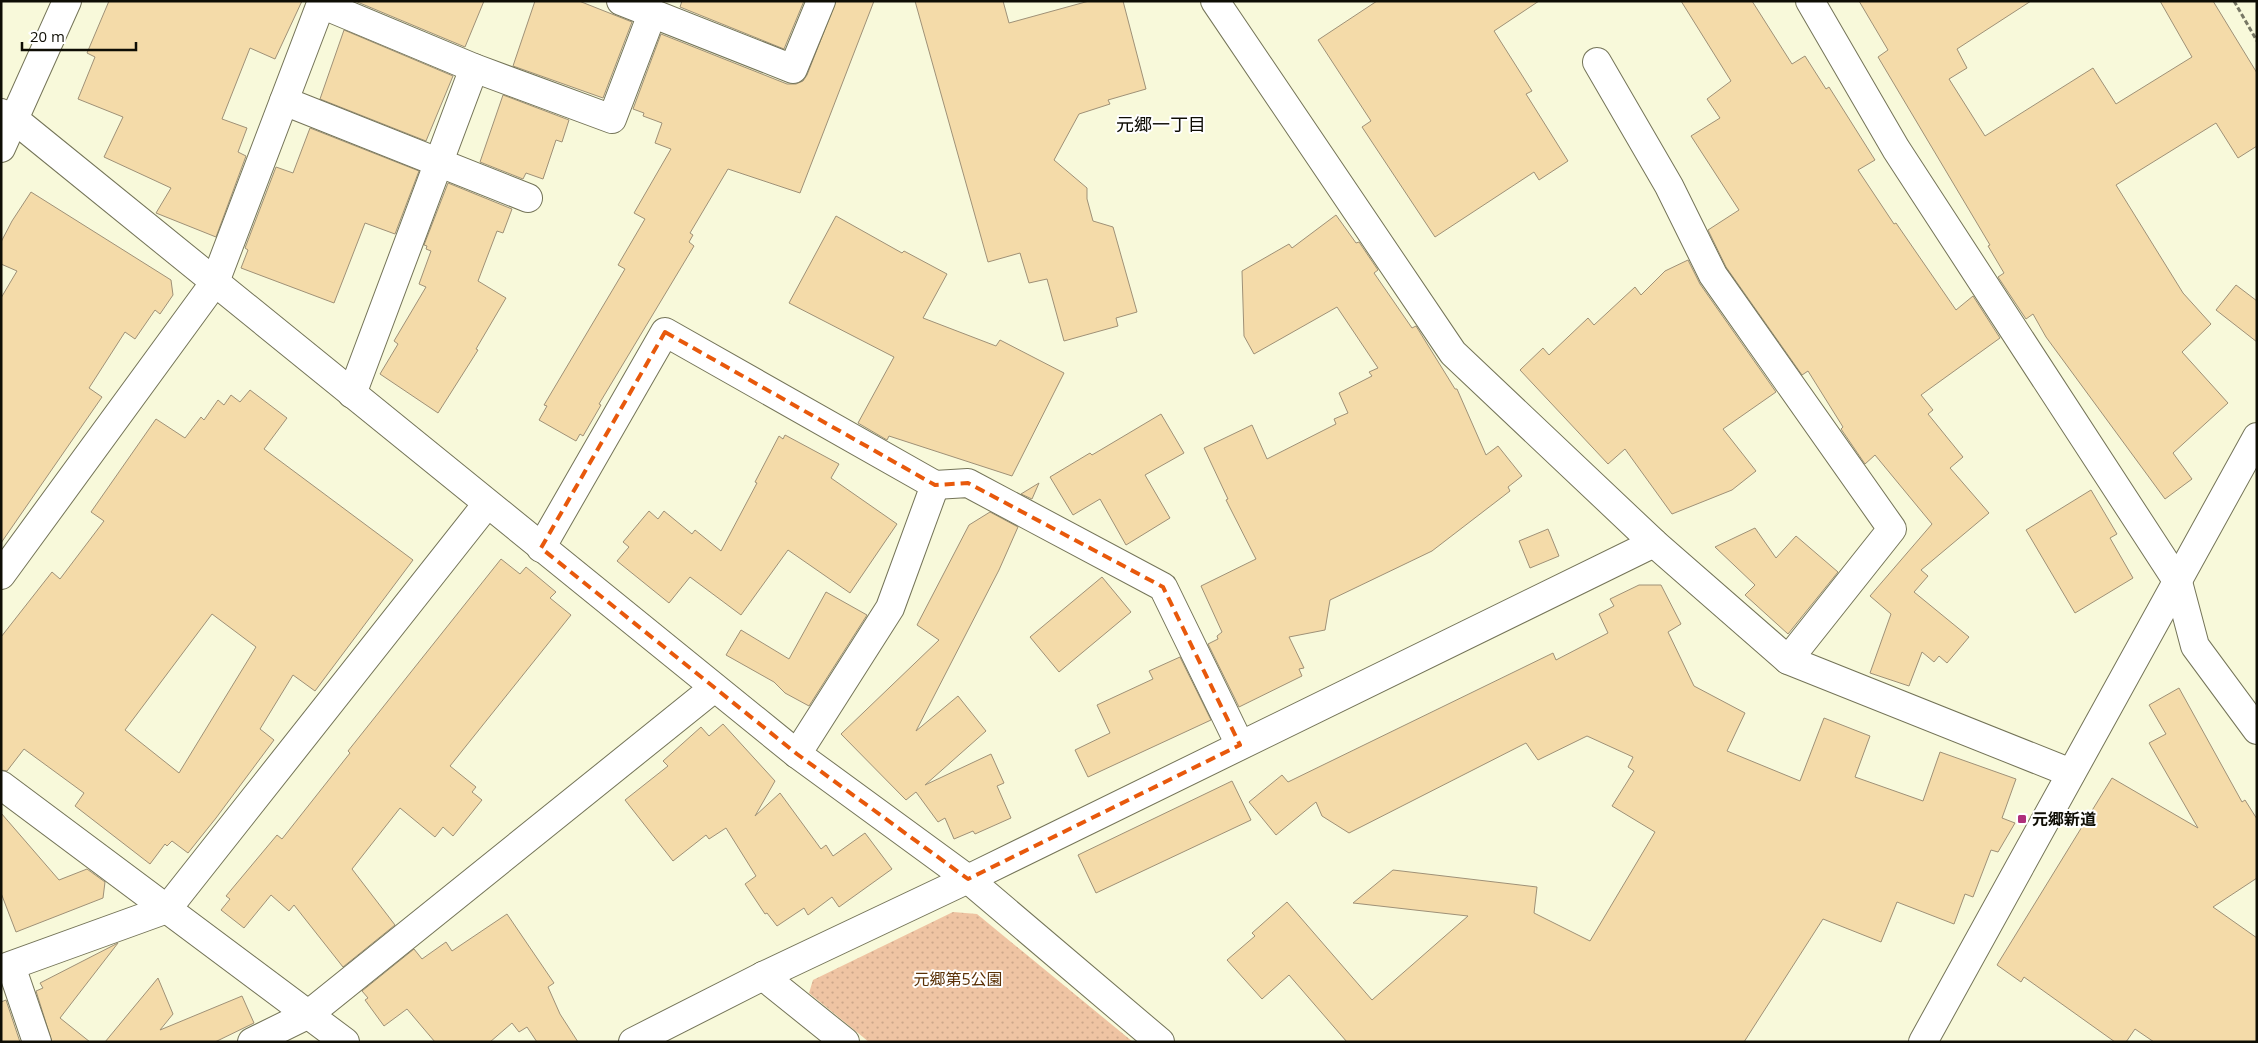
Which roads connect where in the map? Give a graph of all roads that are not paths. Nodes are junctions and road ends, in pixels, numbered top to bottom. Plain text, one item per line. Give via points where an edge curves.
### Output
1 (67, 1) edge
2 (621, 1) edge
3 (821, 1) edge
4 (1215, 1) edge
5 (1810, 1) edge
6 (321, 3) edge
7 (652, 14) junction
8 (1597, 62) dead end
9 (474, 68) junction
10 (284, 101) junction
11 (8, 116) edge
12 (1, 148) edge
13 (438, 162) junction
14 (528, 198) dead end
15 (215, 282) junction
16 (352, 394) junction
17 (2257, 437) edge
18 (935, 485) junction
19 (487, 504) junction
20 (1654, 543) junction
21 (541, 548) junction
22 (1, 575) edge
23 (2178, 582) junction
24 (1788, 660) junction
25 (714, 688) junction
26 (2257, 730) edge
27 (1240, 745) junction
28 (797, 754) junction
29 (2071, 773) junction
30 (1, 785) edge
31 (968, 880) junction
32 (167, 909) junction
33 (6, 967) edge
34 (763, 976) junction
35 (309, 1014) junction
36 (37, 1042) edge
37 (252, 1042) edge
38 (346, 1042) edge
39 (633, 1042) edge
40 (845, 1042) edge
41 (1160, 1042) edge
42 (1923, 1042) edge

1 - 11 street
2 - 7 street
3 - 7 street via 793,69
4 - 20 street via 1452,353
5 - 23 street via 1896,149
6 - 9 street
6 - 10 street
7 - 9 street via 612,119
8 - 24 street via 1669,186 1713,275 1892,529
9 - 13 street
10 - 13 street
10 - 15 street
11 - 12 street
11 - 15 street
13 - 14 street
13 - 16 street
15 - 16 street
15 - 22 street
16 - 19 street
17 - 23 street
18 - 21 street via 665,332
18 - 27 street via 968,483 1163,587
18 - 28 street via 890,608
19 - 21 street
19 - 32 street
20 - 24 street
20 - 27 street
21 - 25 street
23 - 26 street via 2195,646
23 - 29 street
24 - 29 street
25 - 28 street
25 - 35 street
27 - 31 street
28 - 31 street
29 - 42 street
30 - 32 street
31 - 34 street
31 - 41 street
32 - 33 street
32 - 35 street
33 - 36 street
34 - 39 street
34 - 40 street
35 - 37 street
35 - 38 street

